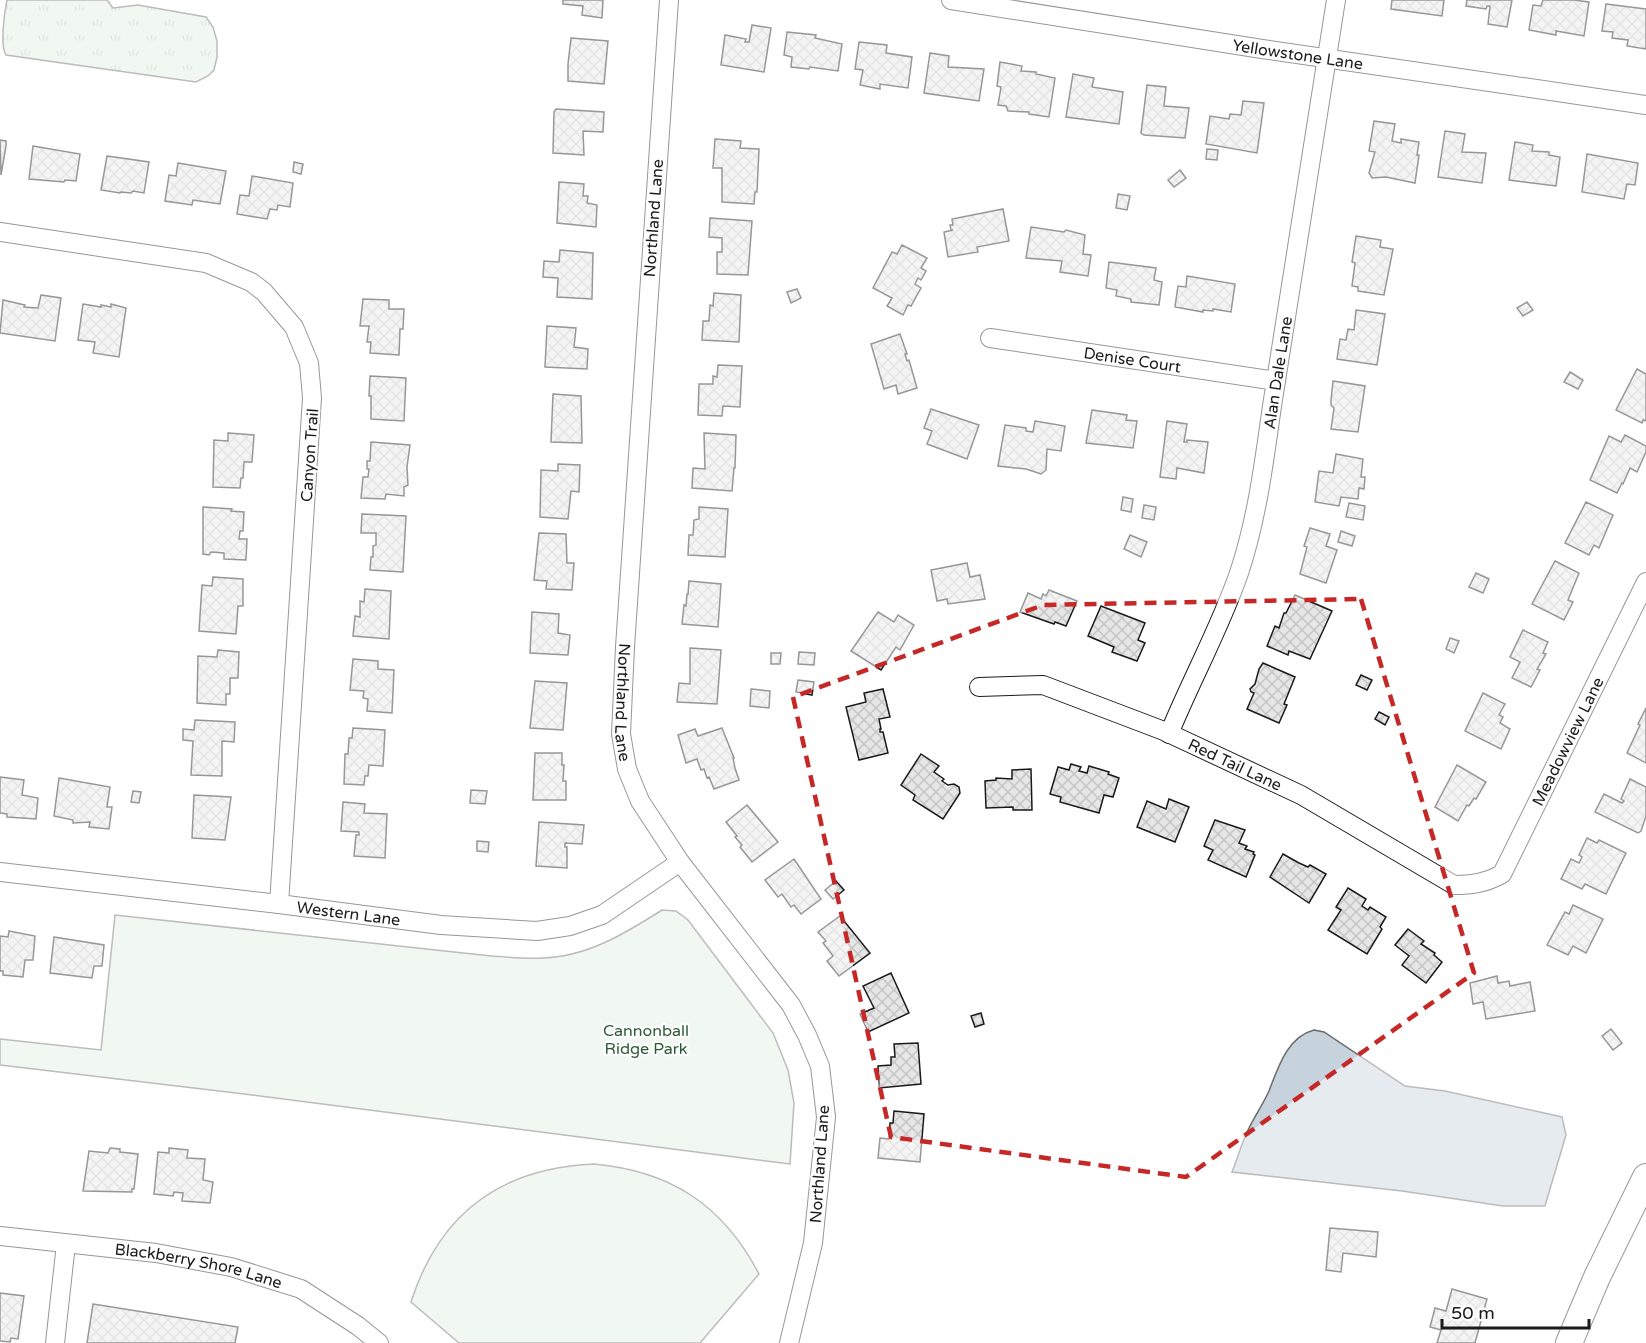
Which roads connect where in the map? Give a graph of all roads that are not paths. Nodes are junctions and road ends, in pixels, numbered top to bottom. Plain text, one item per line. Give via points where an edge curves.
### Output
1 (669, 0) edge
2 (951, 0) edge
3 (1336, 0) edge
4 (1327, 58) junction
5 (1646, 105) edge
6 (0, 232) edge
7 (990, 338) dead end
8 (1276, 381) junction
9 (1646, 582) edge
10 (980, 687) dead end
11 (1169, 734) junction
12 (680, 862) junction
13 (0, 872) edge
14 (1474, 884) joint
15 (279, 904) junction
16 (1646, 1177) edge
17 (0, 1236) edge
18 (66, 1244) junction
19 (55, 1343) edge
20 (379, 1343) edge
21 (789, 1343) edge
22 (1569, 1343) edge

1 - 12 street, Northland Lane via 621,734 627,769 640,801
2 - 4 street, Yellowstone Lane
3 - 4 street, Alan Dale Lane
4 - 5 street, Yellowstone Lane
4 - 8 street, Alan Dale Lane
6 - 15 street, Canyon Trail via 206,263 234,273 264,292 294,327 309,363 312,398
7 - 8 street, Denise Court
8 - 11 street, Alan Dale Lane via 1253,524 1238,574
9 - 14 street, Meadowview Lane via 1502,873 1490,881
10 - 11 street, Red Tail Lane via 1043,685
11 - 14 street, Red Tail Lane via 1301,795 1454,885
12 - 15 street, Western Lane via 602,915 570,926 537,931 441,925
12 - 21 street, Northland Lane via 791,1005 820,1066 826,1117 813,1243
13 - 15 street, Western Lane
16 - 22 main road
17 - 18 street, Blackberry Shore Lane
18 - 19 street
18 - 20 street, Blackberry Shore Lane via 186,1258 302,1289

